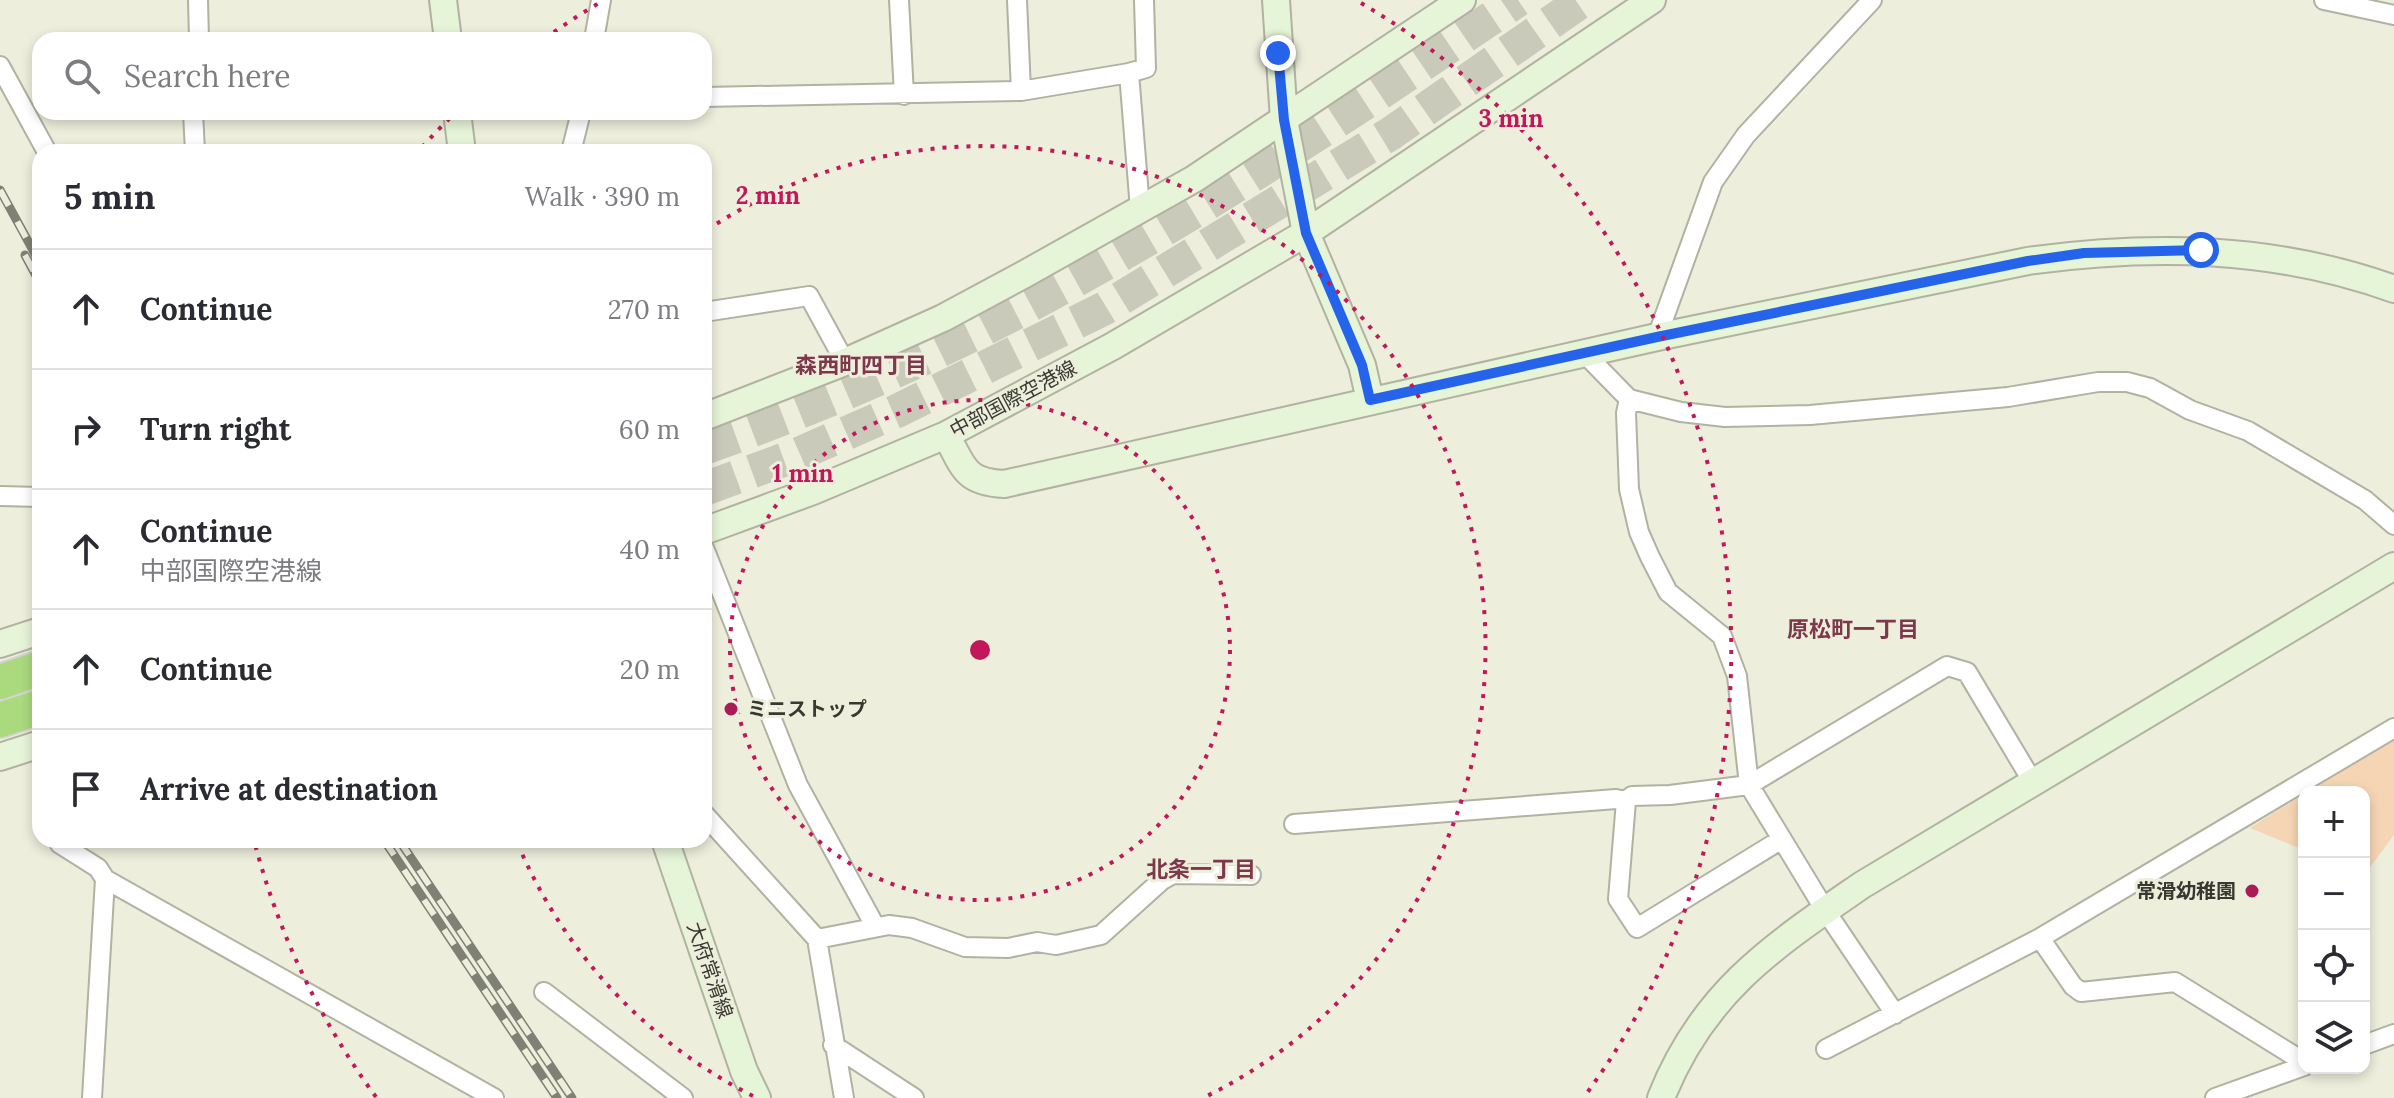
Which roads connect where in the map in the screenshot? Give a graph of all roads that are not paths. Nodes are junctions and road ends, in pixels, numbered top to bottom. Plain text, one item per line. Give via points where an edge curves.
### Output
1 (198, 0) edge
2 (443, 0) edge
3 (601, 0) edge
4 (899, 0) edge
5 (1017, 0) edge
6 (1144, 0) edge
7 (1276, 0) edge
8 (1462, 0) edge
9 (1652, 0) edge
10 (1872, 0) edge
11 (2324, 0) edge
12 (2394, 15) edge
13 (199, 32) edge
14 (447, 32) edge
15 (595, 32) edge
16 (0, 66) edge
17 (1129, 73) junction
18 (1021, 91) junction
19 (904, 95) junction
20 (712, 97) edge
21 (193, 120) edge
22 (458, 120) edge
23 (579, 120) edge
24 (1284, 120) junction
25 (43, 144) edge
26 (195, 144) edge
27 (461, 144) edge
28 (573, 144) edge
29 (1140, 209) junction
30 (1306, 233) junction
31 (2394, 289) edge
32 (712, 311) edge
33 (1657, 337) junction
34 (1585, 354) junction
35 (845, 362) junction
36 (1629, 399) junction
37 (1370, 400) junction
38 (712, 414) edge
39 (946, 435) junction
40 (0, 496) edge
41 (32, 497) edge
42 (2394, 525) edge
43 (712, 528) edge
44 (2394, 566) edge
45 (712, 568) edge
46 (32, 634) edge
47 (0, 644) edge
48 (32, 671) edge
49 (0, 682) edge
50 (32, 710) edge
51 (0, 720) edge
52 (2394, 728) edge
53 (32, 747) edge
54 (0, 757) edge
55 (2034, 784) junction
56 (1749, 785) junction
57 (1626, 801) junction
58 (712, 823) edge
59 (1294, 824) dead end
60 (1782, 839) junction
61 (66, 848) edge
62 (668, 848) edge
63 (1251, 875) dead end
64 (105, 879) junction
65 (1825, 910) junction
66 (875, 926) junction
67 (2040, 938) junction
68 (817, 939) junction
69 (544, 992) dead end
70 (1895, 1014) junction
71 (2394, 1034) edge
72 (2370, 1043) edge
73 (833, 1045) junction
74 (1826, 1049) dead end
75 (2298, 1060) edge
76 (2298, 1066) edge
77 (92, 1098) edge
78 (494, 1098) edge
79 (683, 1098) edge
80 (757, 1098) edge
81 (844, 1098) edge
82 (914, 1098) edge
83 (1661, 1098) edge
84 (2215, 1098) edge

1 - 13 street
2 - 14 street
3 - 15 street
4 - 19 street
5 - 18 street
6 - 17 street via 1146,68
7 - 24 street
8 - 24 street
9 - 30 street, 中部国際空港線
10 - 33 street via 1746,135 1713,182
11 - 12 street
16 - 25 street
17 - 18 street
17 - 29 street
18 - 19 street
19 - 20 street
21 - 26 street
22 - 27 street
23 - 28 street
24 - 29 street
24 - 30 street
29 - 35 street via 943,318
30 - 37 street via 1362,365
30 - 39 street, 中部国際空港線 via 1126,339
31 - 33 street via 2312,264 2259,256 2201,250 2084,253
32 - 35 street via 809,296
33 - 34 street
34 - 36 street
34 - 37 street
35 - 38 street
36 - 42 street via 1725,417 1810,415 2127,382 2248,431 2365,500
36 - 56 street via 1629,489 1639,532 1668,592 1722,636 1737,676
37 - 39 street via 1004,484 983,483 965,470
39 - 43 street, 中部国際空港線
40 - 41 street
44 - 55 street
45 - 66 street via 798,785
46 - 47 street
48 - 49 highway
50 - 51 highway
52 - 67 street
53 - 54 street
55 - 56 street via 1967,672 1947,666
55 - 65 street
56 - 57 street via 1632,796
56 - 60 street
57 - 59 street
57 - 60 street via 1618,899 1637,928
58 - 68 street
60 - 65 street
61 - 64 street via 98,868
62 - 80 street, 大府常滑線
63 - 66 street via 1173,874 1101,935 1056,945 965,947 912,928
64 - 77 street
64 - 78 street
65 - 70 street
65 - 83 street via 1752,964 1724,992 1693,1031
66 - 68 street
67 - 70 street
67 - 75 street via 2081,992 2175,982
68 - 73 street
69 - 79 street
70 - 74 street
71 - 72 street
73 - 81 street
73 - 82 street
76 - 84 street

